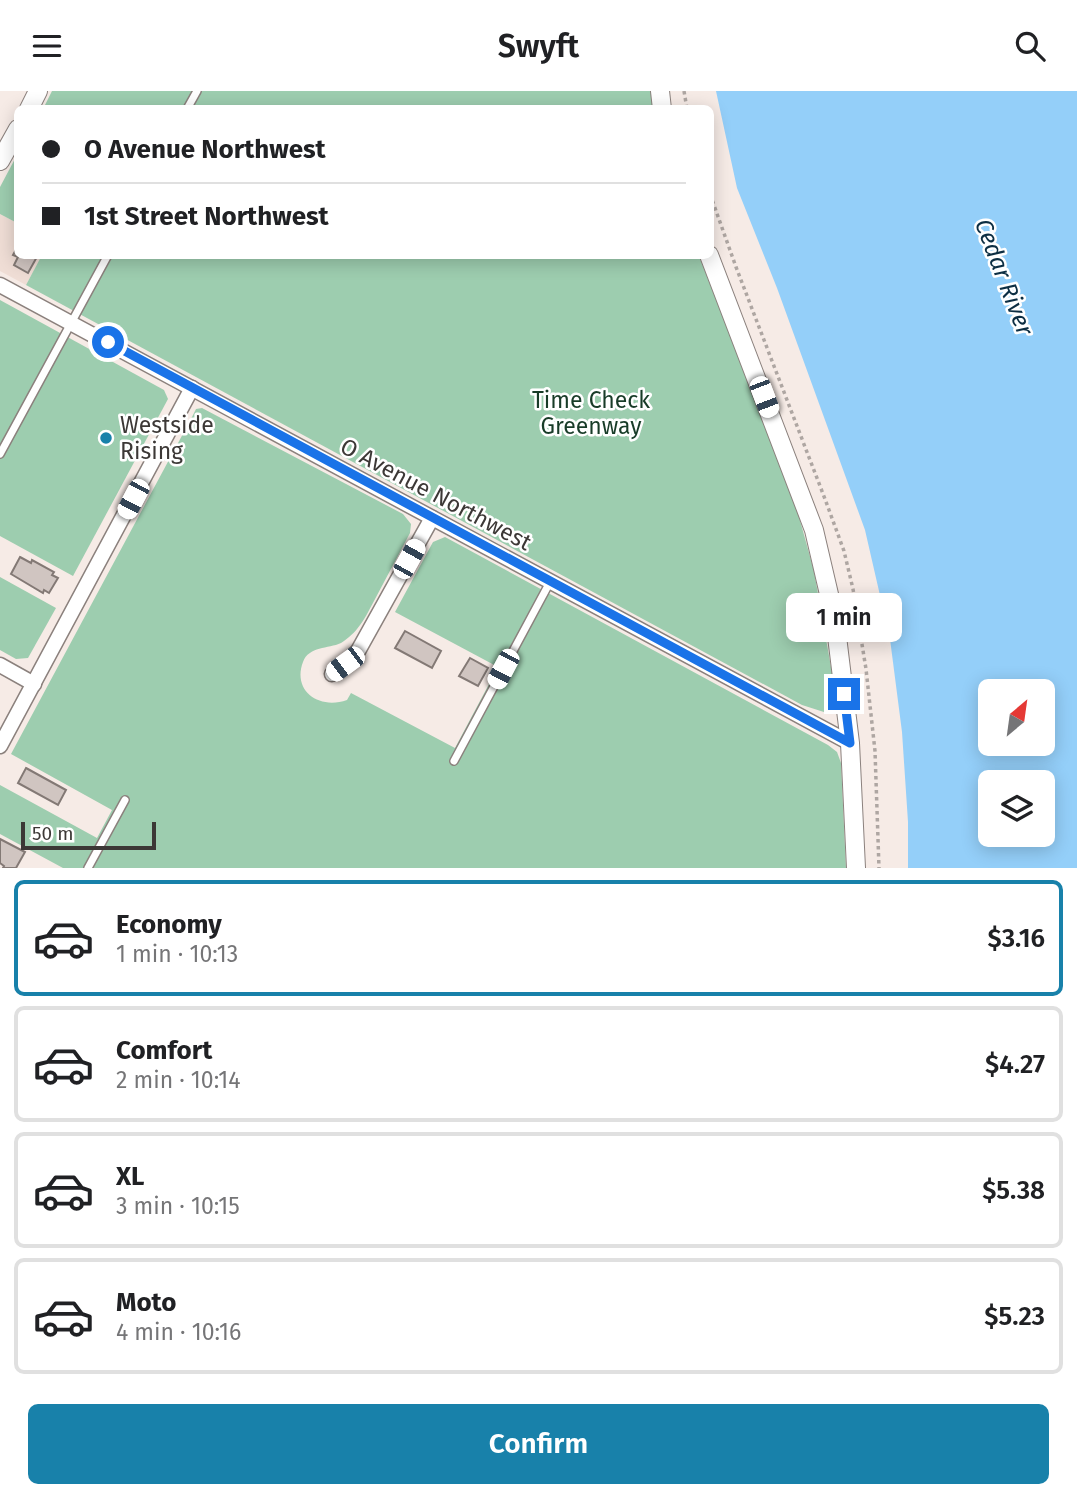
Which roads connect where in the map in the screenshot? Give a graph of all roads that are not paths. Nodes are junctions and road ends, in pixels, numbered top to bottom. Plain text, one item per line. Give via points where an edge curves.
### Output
1 (14, 136) edge
2 (0, 161) edge
3 (106, 259) edge
4 (711, 259) edge
5 (0, 285) edge
6 (72, 323) junction
7 (192, 388) junction
8 (0, 454) edge
9 (432, 517) junction
10 (550, 581) junction
11 (0, 665) edge
12 (332, 674) dead end
13 (34, 684) junction
14 (850, 743) junction
15 (0, 746) edge
16 (454, 761) dead end
17 (125, 800) dead end
18 (88, 868) edge
19 (856, 868) edge

1 - 2 street
3 - 6 lane
4 - 14 street via 814,530 835,620
5 - 6 street, O Avenue Northwest
6 - 7 street, O Avenue Northwest
6 - 8 lane
7 - 9 street, O Avenue Northwest
7 - 13 street
9 - 10 street, O Avenue Northwest
9 - 12 street via 358,650
10 - 14 street, O Avenue Northwest
10 - 16 lane
11 - 13 street
13 - 15 street
14 - 19 street
17 - 18 lane

